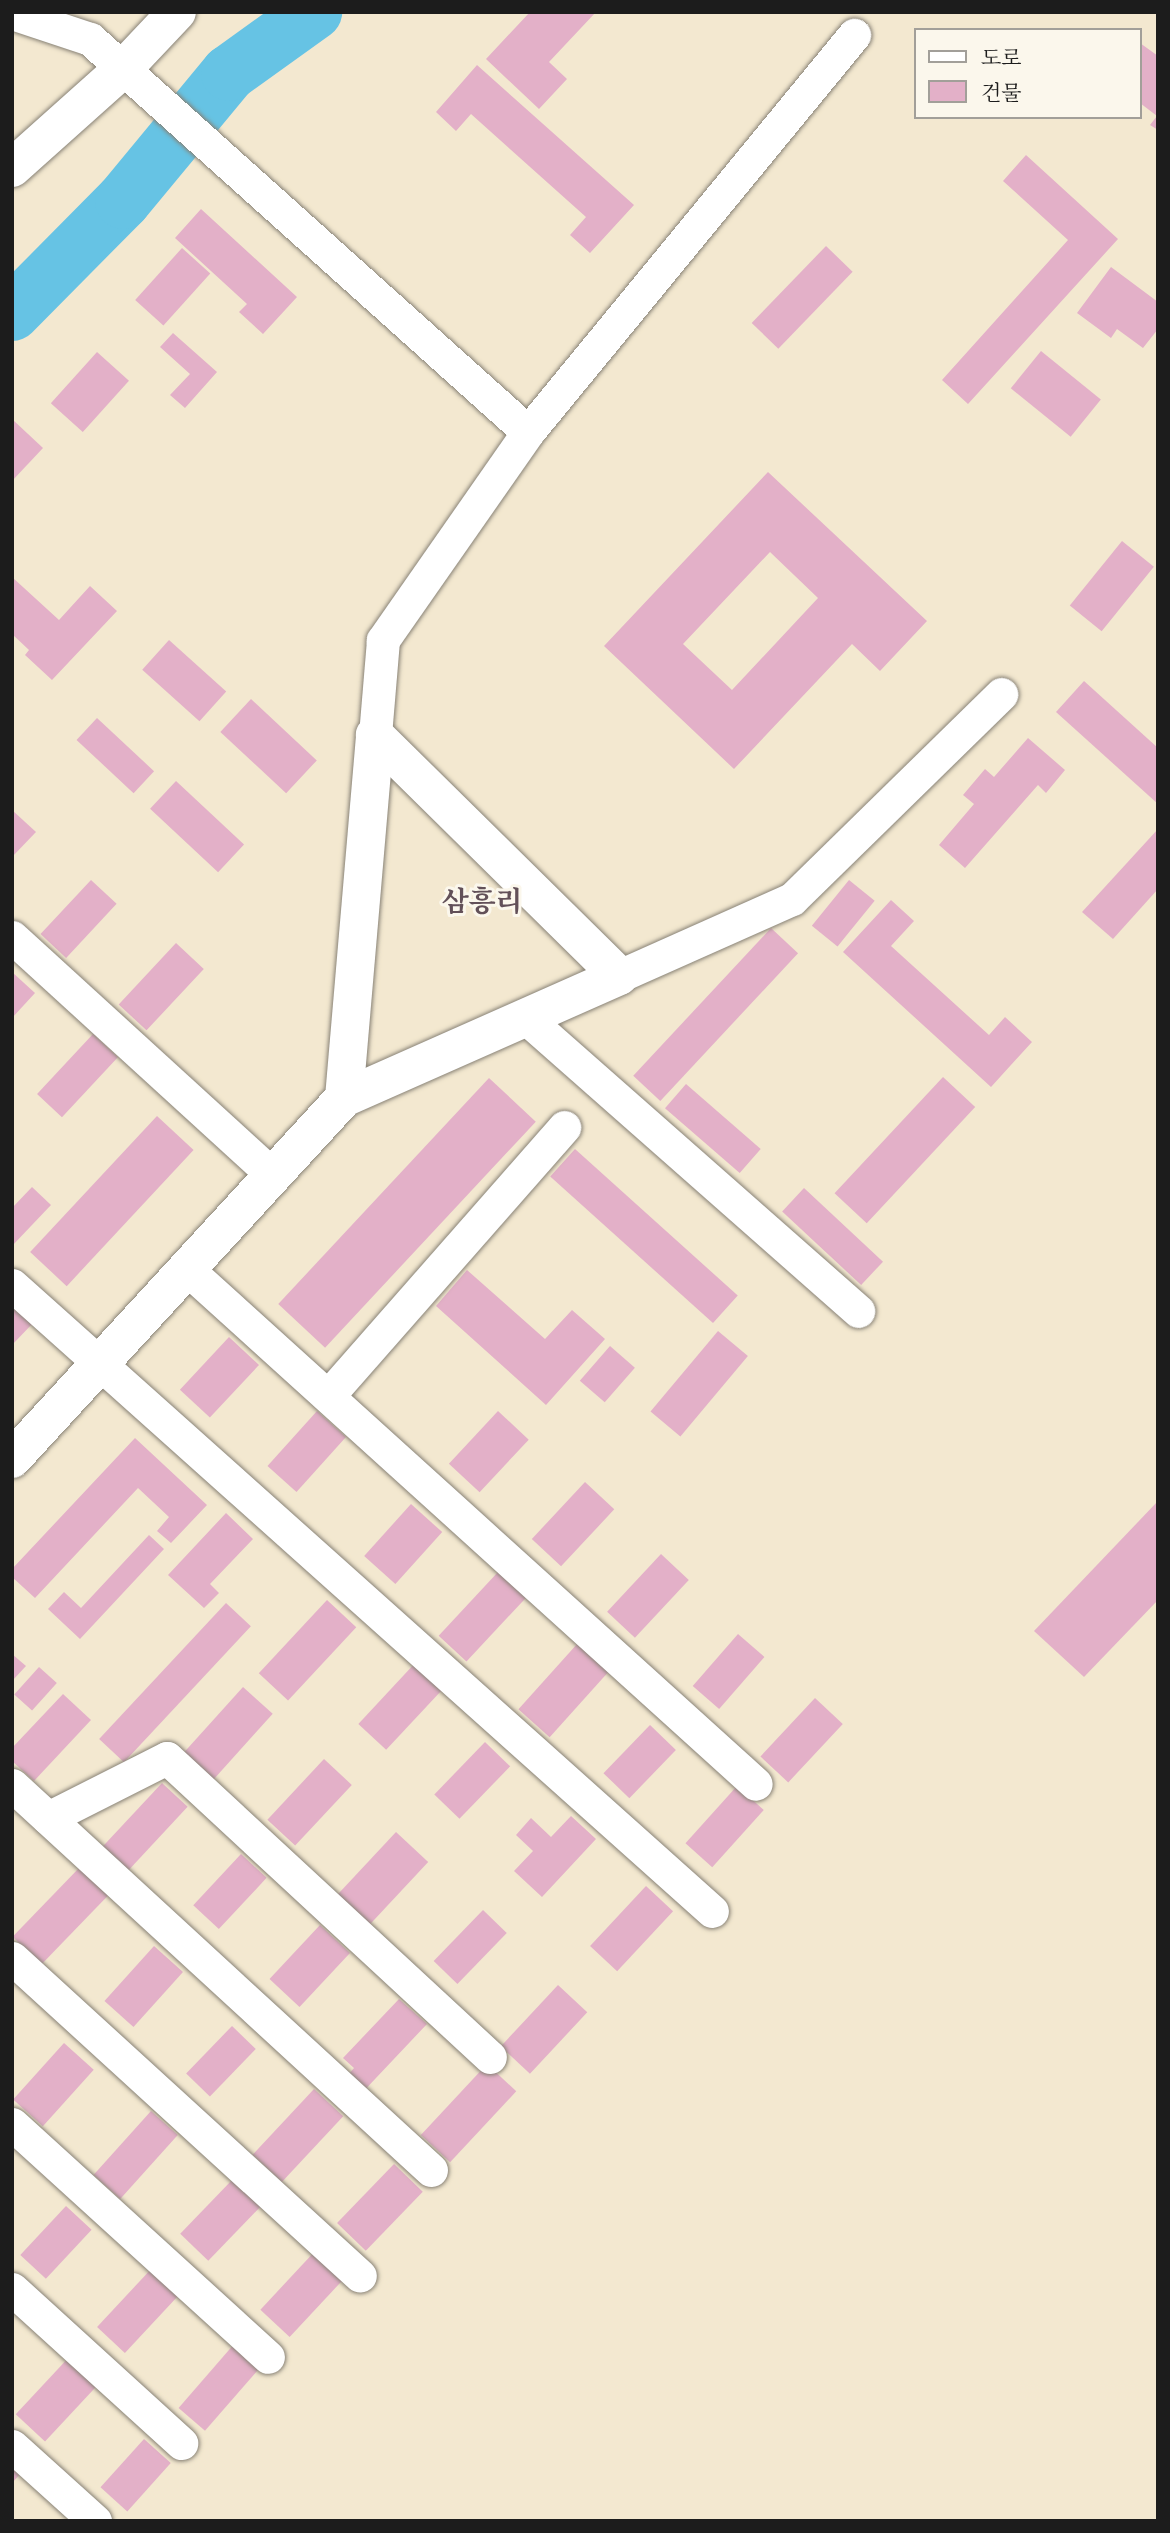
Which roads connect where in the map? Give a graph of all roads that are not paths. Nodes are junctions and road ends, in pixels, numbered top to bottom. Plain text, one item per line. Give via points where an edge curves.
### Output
1 (177, 12) edge
2 (12, 13) edge
3 (854, 35) dead end
4 (124, 68) junction
5 (12, 168) edge
6 (528, 432) junction
7 (1001, 694) dead end
8 (375, 735) junction
9 (12, 937) edge
10 (619, 976) junction
11 (526, 1018) junction
12 (344, 1098) junction
13 (564, 1127) dead end
14 (273, 1175) junction
15 (187, 1269) junction
16 (12, 1285) edge
17 (858, 1311) dead end
18 (99, 1365) junction
19 (328, 1396) junction
20 (14, 1455) edge
21 (756, 1784) dead end
22 (12, 1785) edge
23 (48, 1818) junction
24 (712, 1911) dead end
25 (12, 1958) edge
26 (490, 2057) dead end
27 (12, 2124) edge
28 (431, 2170) dead end
29 (360, 2276) dead end
30 (12, 2290) edge
31 (268, 2357) dead end
32 (181, 2443) dead end
33 (12, 2446) edge
34 (94, 2521) edge

1 - 4 street
2 - 4 street via 90,39
3 - 6 street
4 - 5 street
4 - 6 street
6 - 8 street via 383,640
7 - 10 street via 792,899
8 - 10 street
8 - 12 street
9 - 14 street
10 - 11 street
11 - 12 street
11 - 17 street
12 - 14 street
13 - 19 street
14 - 15 street
15 - 18 street
15 - 19 street
16 - 18 street
18 - 20 street
18 - 24 street
19 - 21 street
22 - 23 street
23 - 26 street via 167,1758
23 - 28 street
25 - 29 street
27 - 31 street
30 - 32 street
33 - 34 street

